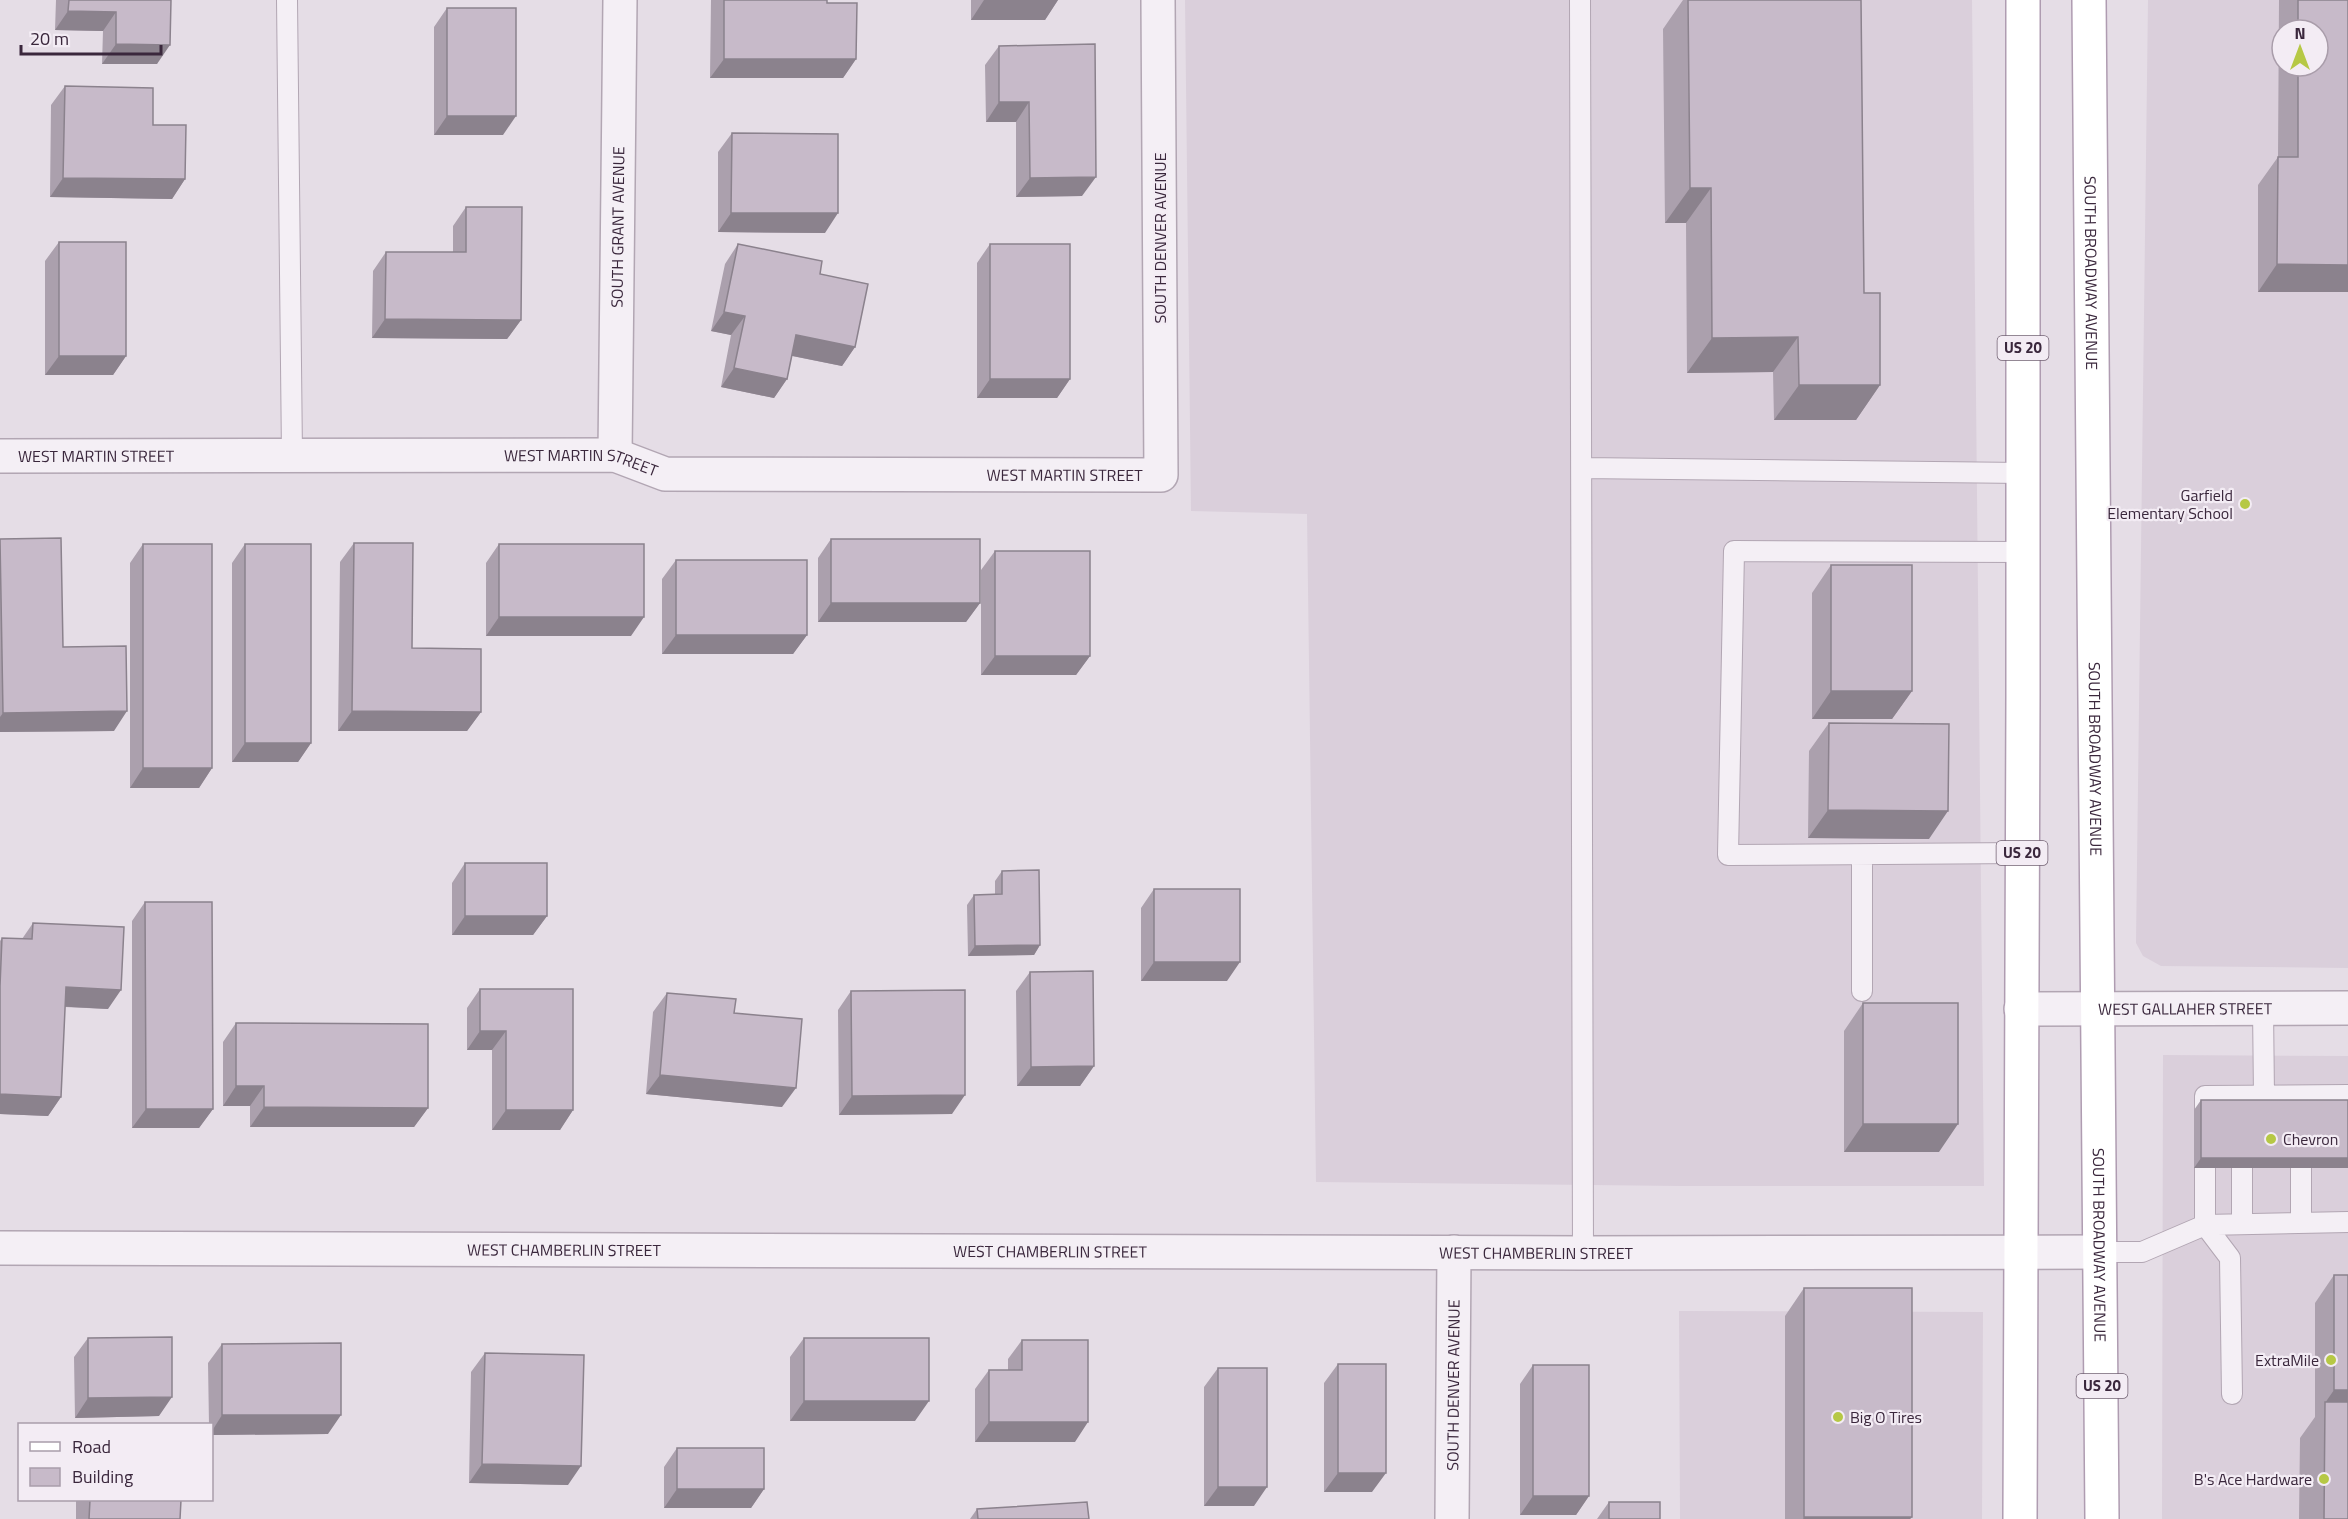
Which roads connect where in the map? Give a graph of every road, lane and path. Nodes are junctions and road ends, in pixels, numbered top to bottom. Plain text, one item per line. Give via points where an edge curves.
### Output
1 (287, 0) edge
2 (620, 0) edge
3 (1158, 0) edge
4 (1580, 0) edge
5 (2023, 0) edge
6 (2089, 0) edge
7 (292, 455) junction
8 (615, 455) junction
9 (0, 456) edge
10 (1582, 468) junction
11 (2023, 474) junction
12 (1161, 475) joint
13 (2023, 552) junction
14 (2022, 853) junction
15 (1862, 856) junction
16 (1862, 991) dead end
17 (2097, 1008) junction
18 (2264, 1008) junction
19 (2348, 1008) edge
20 (2020, 1009) junction
21 (2348, 1095) edge
22 (2264, 1096) junction
23 (2205, 1110) edge
24 (2301, 1167) edge
25 (2205, 1168) edge
26 (2242, 1168) edge
27 (2348, 1222) edge
28 (2301, 1223) junction
29 (2242, 1224) junction
30 (2205, 1225) junction
31 (0, 1248) edge
32 (1454, 1252) junction
33 (2101, 1252) junction
34 (1583, 1253) junction
35 (2019, 1253) junction
36 (2232, 1394) dead end
37 (1452, 1519) edge
38 (2020, 1519) edge
39 (2102, 1519) edge

1 - 7 lane
2 - 8 street, SOUTH GRANT AVENUE
3 - 12 street, SOUTH DENVER AVENUE
4 - 10 lane
5 - 11 main road, US 20
6 - 17 main road, SOUTH BROADWAY AVENUE / US 20
7 - 8 street, WEST MARTIN STREET
7 - 9 street, WEST MARTIN STREET
8 - 12 street, WEST MARTIN STREET via 666,474
10 - 11 lane
10 - 34 lane
11 - 13 main road, US 20
13 - 14 main road, US 20
13 - 15 lane via 1734,551 1728,855
14 - 15 lane
14 - 20 main road, US 20
15 - 16 lane
17 - 18 street, WEST GALLAHER STREET
17 - 20 street, WEST GALLAHER STREET
17 - 33 main road, SOUTH BROADWAY AVENUE / US 20
18 - 19 street, WEST GALLAHER STREET
18 - 22 lane
20 - 35 main road, US 20
21 - 22 lane via 2300,1102
22 - 23 lane via 2242,1103 2205,1096
24 - 28 lane
25 - 30 lane
26 - 29 lane
27 - 28 lane
28 - 29 lane
29 - 30 lane
30 - 33 lane via 2142,1252
30 - 36 lane via 2230,1258
31 - 32 street, WEST CHAMBERLIN STREET
32 - 34 street, WEST CHAMBERLIN STREET
32 - 37 street, SOUTH DENVER AVENUE
33 - 35 street, WEST CHAMBERLIN STREET
33 - 39 main road, SOUTH BROADWAY AVENUE / US 20
34 - 35 street, WEST CHAMBERLIN STREET
35 - 38 main road, US 20

